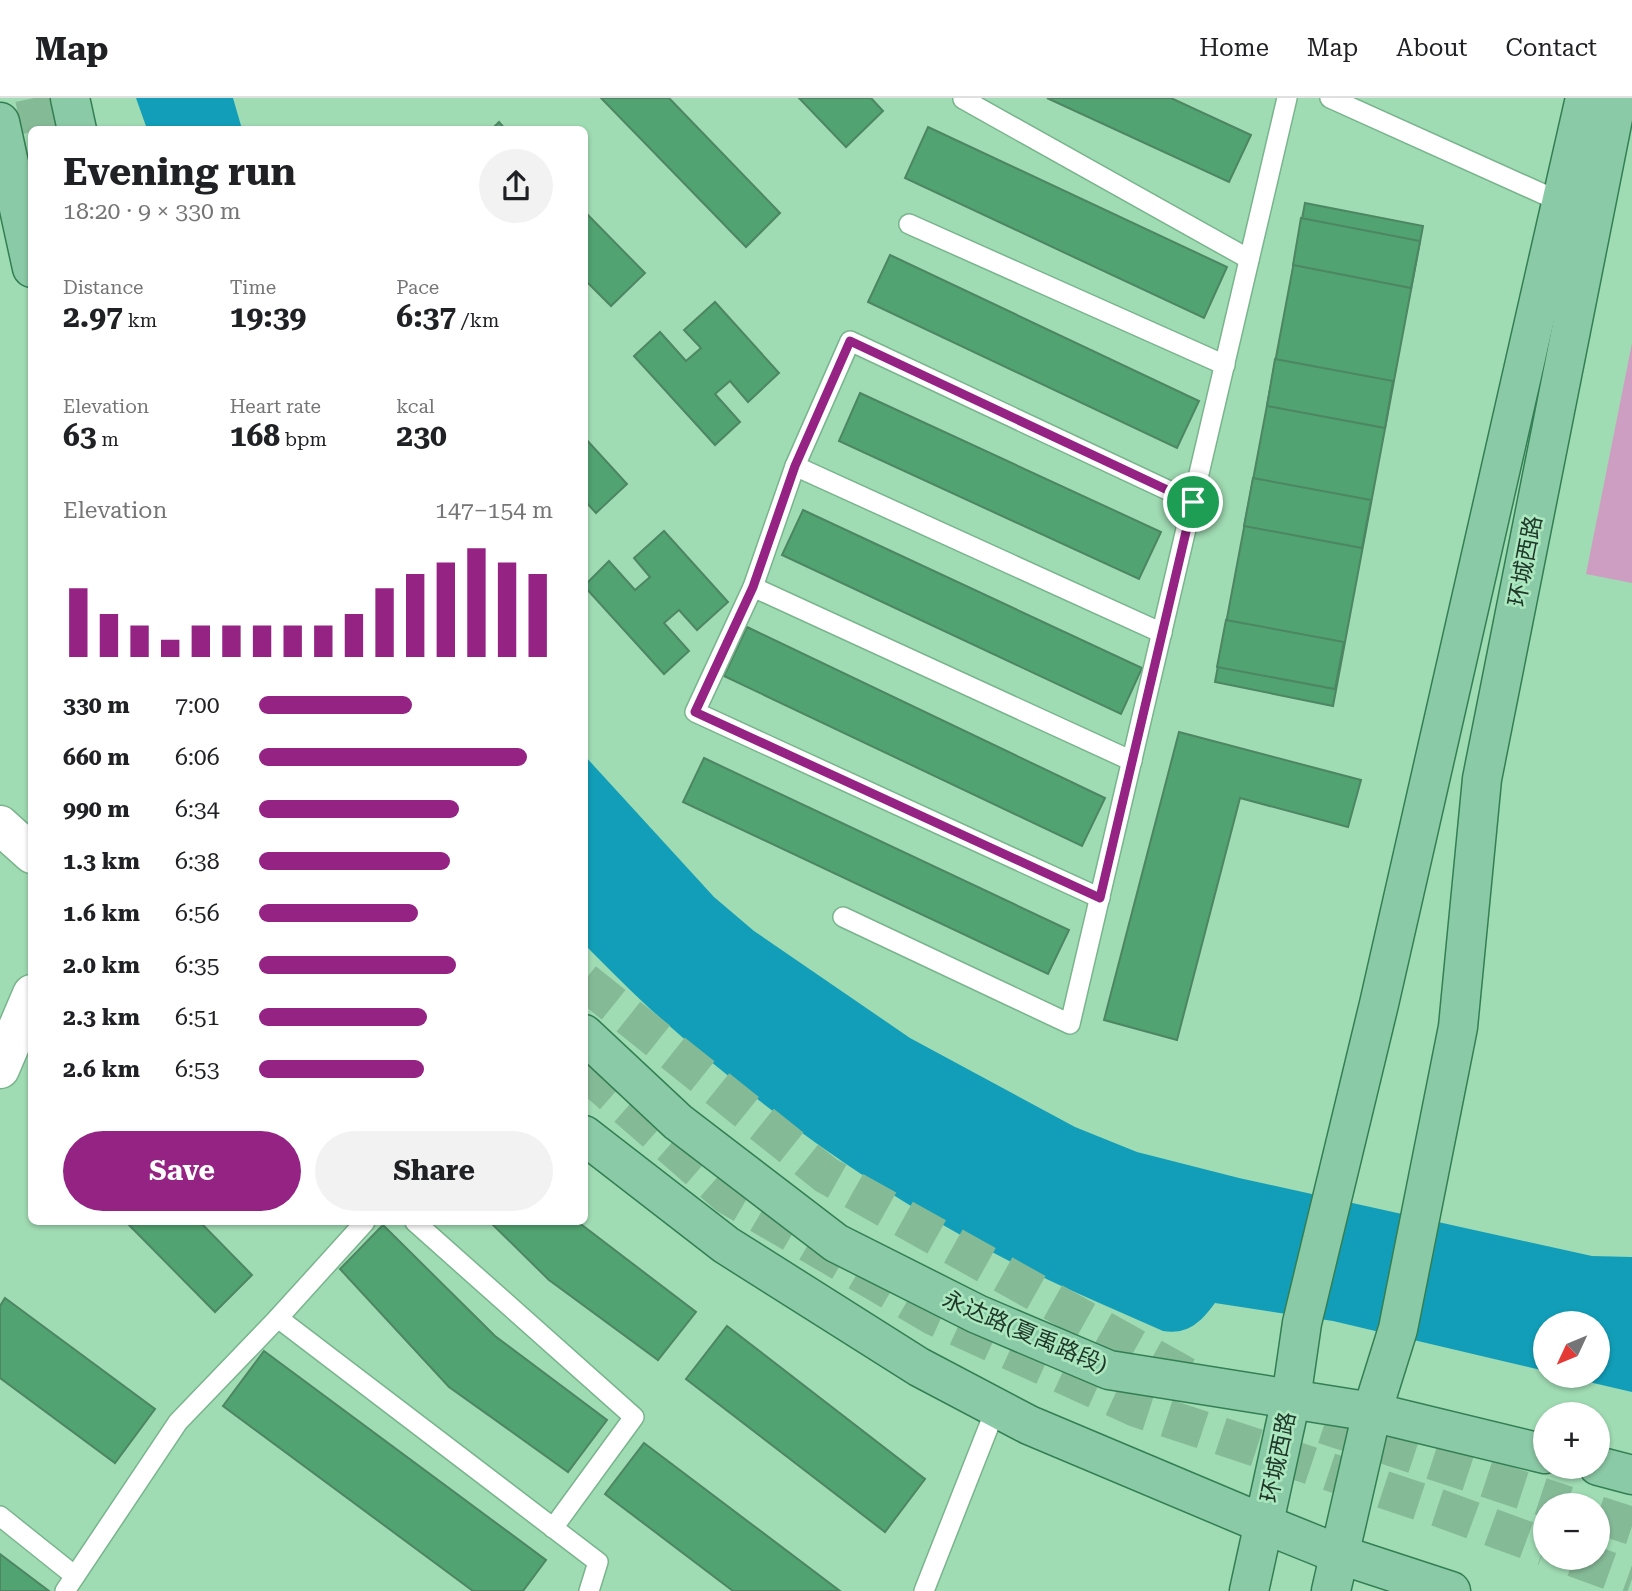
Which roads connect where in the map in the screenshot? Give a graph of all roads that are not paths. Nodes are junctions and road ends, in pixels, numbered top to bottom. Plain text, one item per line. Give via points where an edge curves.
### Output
1 (70, 98) edge
2 (1287, 98) edge
3 (1330, 98) edge
4 (1585, 98) edge
5 (1617, 98) edge
6 (963, 99) edge
7 (0, 122) edge
8 (75, 126) edge
9 (1563, 203) junction
10 (909, 225) dead end
11 (28, 250) edge
12 (1249, 259) junction
13 (1224, 365) junction
14 (795, 466) junction
15 (1193, 502) junction
16 (753, 587) junction
17 (1162, 633) junction
18 (1132, 761) junction
19 (0, 825) edge
20 (28, 850) edge
21 (1100, 898) junction
22 (844, 917) dead end
23 (28, 1003) edge
24 (588, 1038) edge
25 (0, 1069) edge
26 (588, 1138) edge
27 (362, 1225) edge
28 (418, 1225) edge
29 (278, 1318) junction
30 (1291, 1399) junction
31 (996, 1408) junction
32 (1372, 1412) junction
33 (1533, 1451) edge
34 (1610, 1469) edge
35 (1632, 1475) edge
36 (0, 1516) edge
37 (1264, 1524) junction
38 (553, 1528) junction
39 (1336, 1573) edge
40 (70, 1583) edge
41 (589, 1591) edge
42 (924, 1591) edge
43 (1249, 1591) edge
44 (1451, 1591) edge

1 - 8 main road
2 - 12 lane
3 - 9 lane
4 - 9 main road, 环城西路
5 - 32 main road, 环城西路 via 1482,779 1458,1027 1398,1329
6 - 12 lane
7 - 11 main road
9 - 30 main road, 环城西路 via 1302,1323
10 - 13 lane
12 - 13 lane
13 - 15 lane
14 - 15 lane via 850,341
14 - 16 lane
14 - 17 lane
15 - 17 lane
16 - 18 lane
16 - 21 lane via 695,712
17 - 18 lane
18 - 21 lane
19 - 20 street
21 - 22 lane via 1070,1024
23 - 25 street
24 - 30 main road, 永达路(夏禹路段) via 678,1122 836,1243 977,1314 1110,1370
26 - 31 main road via 726,1245 919,1367
27 - 29 lane
28 - 38 lane via 634,1417
29 - 38 lane
29 - 40 lane via 178,1422
30 - 32 main road, 永达路(夏禹路段)
30 - 37 main road, 环城西路
31 - 37 main road
31 - 42 lane
32 - 33 main road, 永达路(夏禹路段)
32 - 39 main road
34 - 35 main road
36 - 40 lane
37 - 39 main road
37 - 43 main road, 环城西路
38 - 41 lane via 598,1562
39 - 44 main road

